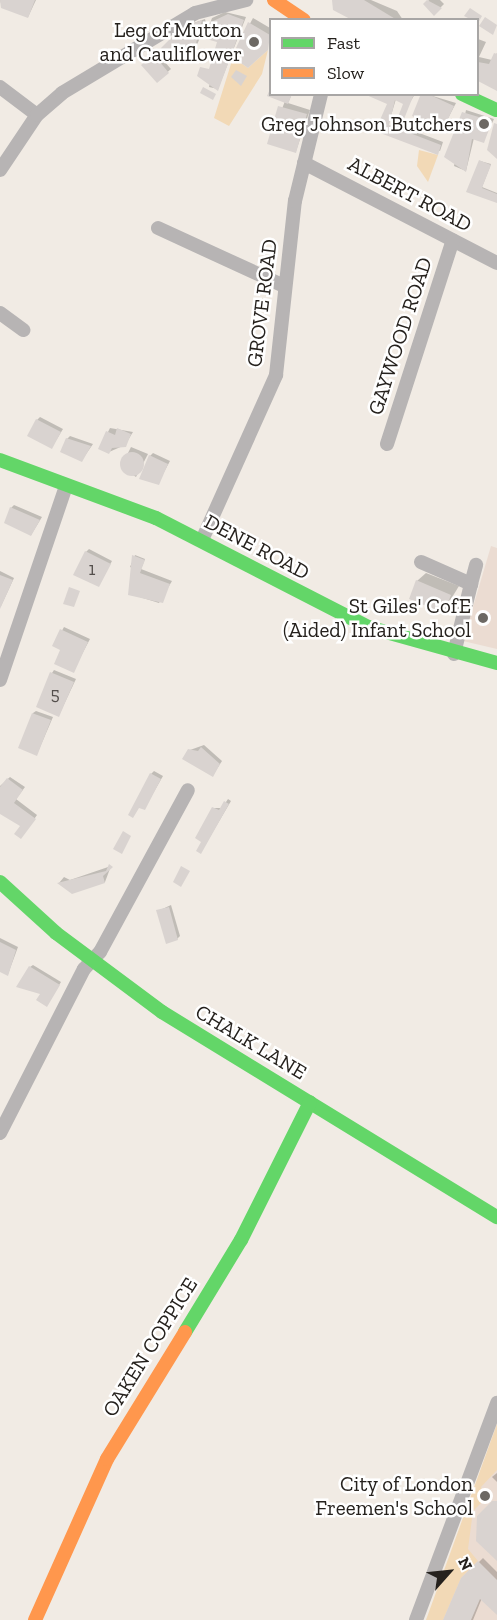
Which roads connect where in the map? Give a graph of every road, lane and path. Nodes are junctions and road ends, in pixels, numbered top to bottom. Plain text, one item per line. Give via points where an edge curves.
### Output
1 (246, 0) edge
2 (274, 0) edge
3 (305, 0) edge
4 (300, 17) edge
5 (0, 87) edge
6 (321, 96) edge
7 (466, 96) edge
8 (497, 110) edge
9 (37, 115) junction
10 (304, 163) junction
11 (0, 170) edge
12 (158, 228) dead end
13 (453, 240) junction
14 (497, 263) edge
15 (284, 286) junction
16 (0, 314) edge
17 (23, 330) dead end
18 (387, 444) dead end
19 (0, 460) edge
20 (65, 489) junction
21 (202, 540) junction
22 (421, 562) dead end
23 (476, 565) dead end
24 (471, 584) junction
25 (454, 654) junction
26 (497, 663) edge
27 (0, 680) edge
28 (188, 790) dead end
29 (0, 882) edge
30 (92, 959) junction
31 (310, 1102) junction
32 (0, 1133) edge
33 (496, 1217) edge
34 (497, 1404) edge
35 (35, 1620) edge
36 (416, 1620) edge

1 - 9 street via 195,13 62,93
2 - 4 main road
3 - 4 main road
5 - 9 street
6 - 10 street, GROVE ROAD
7 - 8 main road
9 - 11 street
10 - 13 street, ALBERT ROAD
10 - 15 street, GROVE ROAD
12 - 15 street
13 - 14 street, ALBERT ROAD
13 - 18 street, GAYWOOD ROAD
15 - 21 street, GROVE ROAD via 276,375
16 - 17 street
19 - 20 main road, DENE ROAD
20 - 21 main road, DENE ROAD via 125,505
20 - 27 street
21 - 25 main road, DENE ROAD via 368,627
22 - 24 street
23 - 24 street
24 - 25 street
25 - 26 main road, DENE ROAD
28 - 30 street
29 - 30 main road, CHALK LANE
30 - 31 main road, CHALK LANE via 206,1041
30 - 32 street
31 - 33 main road, CHALK LANE
31 - 35 main road, OAKEN COPPICE via 241,1240 107,1459
34 - 36 street

